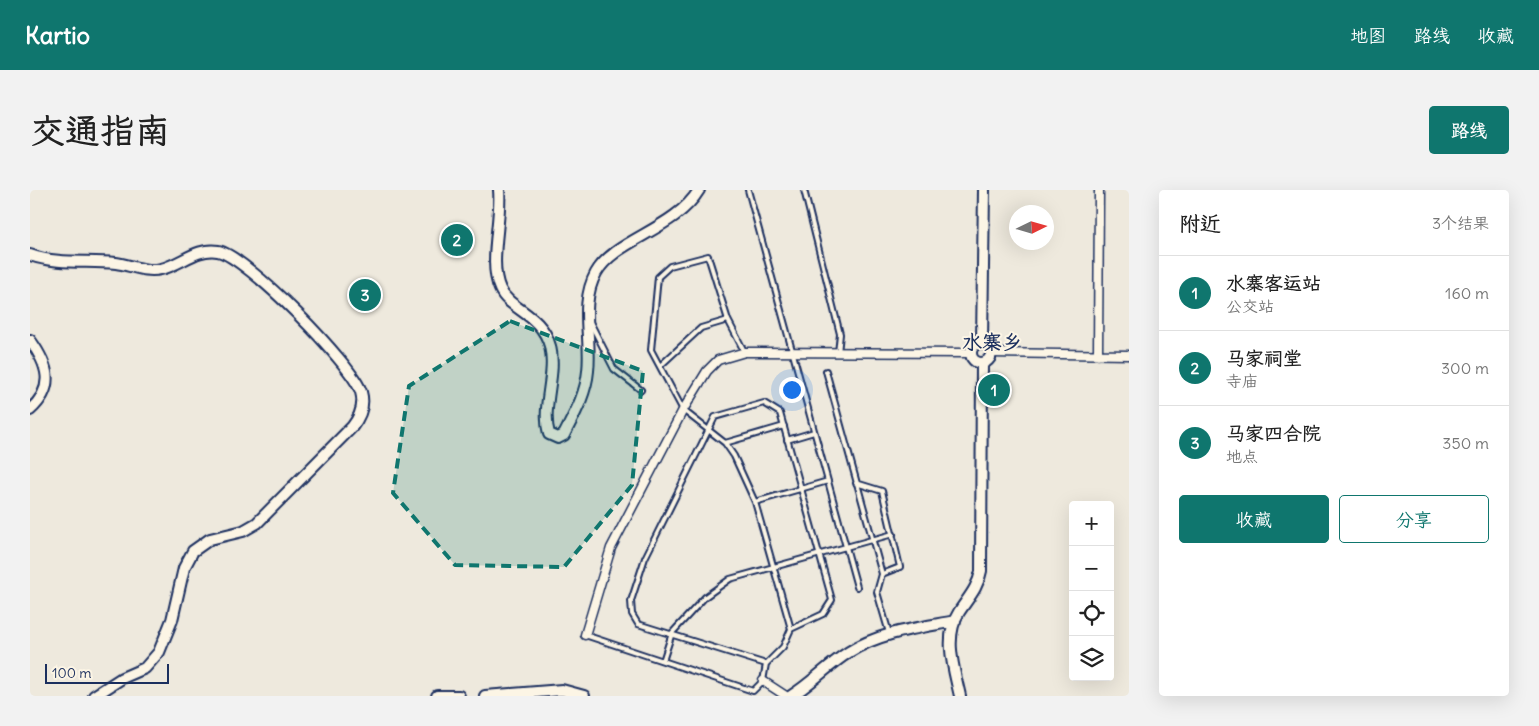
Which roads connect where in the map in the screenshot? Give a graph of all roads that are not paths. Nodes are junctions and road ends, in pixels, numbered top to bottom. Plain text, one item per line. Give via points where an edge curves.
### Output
1 (499, 190) edge
2 (699, 190) edge
3 (748, 190) edge
4 (804, 190) edge
5 (984, 190) edge
6 (1099, 190) edge
7 (30, 256) edge
8 (587, 316) junction
9 (728, 320) junction
10 (30, 340) edge
11 (982, 343) junction
12 (744, 352) junction
13 (792, 352) junction
14 (838, 353) junction
15 (972, 353) junction
16 (992, 353) junction
17 (1098, 355) junction
18 (1129, 355) edge
19 (982, 363) junction
20 (660, 366) junction
21 (826, 371) dead end
22 (641, 390) dead end
23 (30, 410) edge
24 (683, 410) junction
25 (784, 426) junction
26 (710, 430) junction
27 (814, 432) junction
28 (787, 440) junction
29 (725, 443) junction
30 (828, 481) junction
31 (856, 483) junction
32 (801, 489) junction
33 (755, 502) junction
34 (893, 534) junction
35 (872, 540) junction
36 (846, 547) junction
37 (819, 554) junction
38 (773, 567) junction
39 (882, 574) junction
40 (857, 587) dead end
41 (955, 620) junction
42 (791, 628) junction
43 (672, 633) junction
44 (584, 635) joint
45 (890, 635) junction
46 (663, 661) junction
47 (766, 664) junction
48 (763, 681) junction
49 (94, 696) edge
50 (437, 696) edge
51 (459, 696) edge
52 (485, 696) edge
53 (584, 696) edge
54 (786, 696) edge
55 (791, 696) edge
56 (960, 696) edge

1 - 8 main road via 497,282 504,296 537,322 548,342 552,367 547,424 549,434 554,438 564,435 586,386 589,357
2 - 8 main road via 677,215 600,267 589,290
3 - 13 lane
4 - 14 lane via 840,334
5 - 11 main road
6 - 17 street
7 - 49 main road via 64,263 116,263 152,270 168,267 206,250 226,253 254,274 328,346 353,375 362,396 362,411 352,427 257,523 243,531 210,539 193,551 184,568 172,620 159,652 145,668
8 - 22 lane via 614,369
9 - 12 lane
9 - 20 lane via 701,328
9 - 20 lane via 708,256 670,266 658,278 651,350
10 - 23 main road via 44,363 47,378 41,398
11 - 15 main road via 974,346
11 - 16 main road
12 - 13 street
12 - 24 street via 718,360 706,371
13 - 14 street
13 - 27 lane
14 - 15 street
15 - 19 main road via 974,359
16 - 17 street
16 - 19 main road via 989,360
17 - 18 street
19 - 41 main road via 981,571 976,587
20 - 24 lane
21 - 31 lane
24 - 26 lane
24 - 44 street via 611,548
25 - 26 lane via 780,413 764,403 715,417
25 - 28 lane
25 - 29 lane
26 - 29 lane
26 - 43 lane via 645,558 631,601 632,614 638,624
27 - 28 lane
27 - 30 lane
28 - 32 lane
29 - 33 lane
30 - 32 lane
30 - 36 lane
31 - 34 lane via 882,491
31 - 35 lane
32 - 33 lane
32 - 37 lane
33 - 38 lane
34 - 35 lane
34 - 39 lane via 900,567
35 - 36 lane
35 - 39 lane
36 - 37 lane
36 - 40 lane
37 - 38 lane
37 - 42 lane via 832,600 823,614
38 - 42 lane
38 - 43 lane via 730,579 705,597
39 - 45 lane via 877,592
41 - 45 main road
41 - 56 main road via 951,651
42 - 47 lane via 783,647
43 - 46 lane
43 - 47 lane
44 - 46 lane
45 - 55 main road via 849,652
46 - 48 lane via 753,691
47 - 48 lane
48 - 54 street
50 - 51 main road
52 - 53 main road via 547,690 573,691

